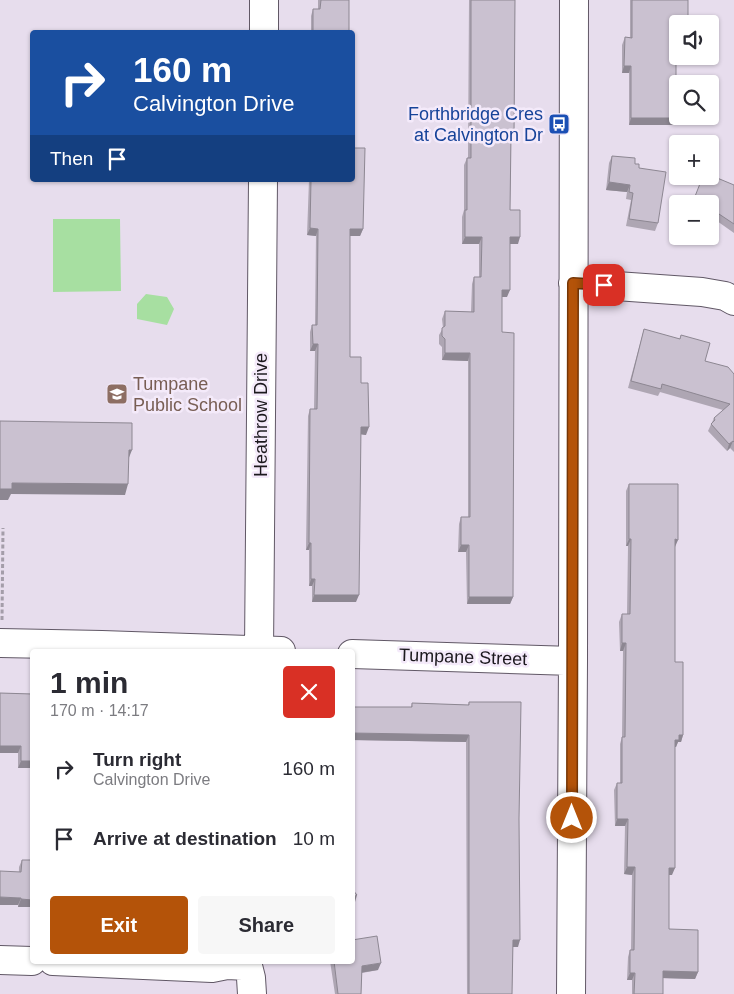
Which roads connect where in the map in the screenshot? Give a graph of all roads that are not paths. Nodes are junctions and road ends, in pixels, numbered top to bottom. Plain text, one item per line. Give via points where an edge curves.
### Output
1 (264, 0) edge
2 (574, 0) edge
3 (264, 30) edge
4 (263, 182) edge
5 (573, 283) junction
6 (734, 301) edge
7 (1, 643) edge
8 (102, 648) edge
9 (158, 649) edge
10 (270, 649) edge
11 (355, 654) edge
12 (574, 661) junction
13 (0, 960) edge
14 (30, 961) edge
15 (139, 964) edge
16 (252, 994) edge
17 (571, 994) edge

1 - 3 street
2 - 5 street
4 - 10 street, Heathrow Drive
5 - 6 street via 702,292
5 - 12 street
7 - 8 street
8 - 9 street
11 - 12 street, Tumpane Street
12 - 17 street
13 - 14 street
15 - 16 street via 212,968 248,966

